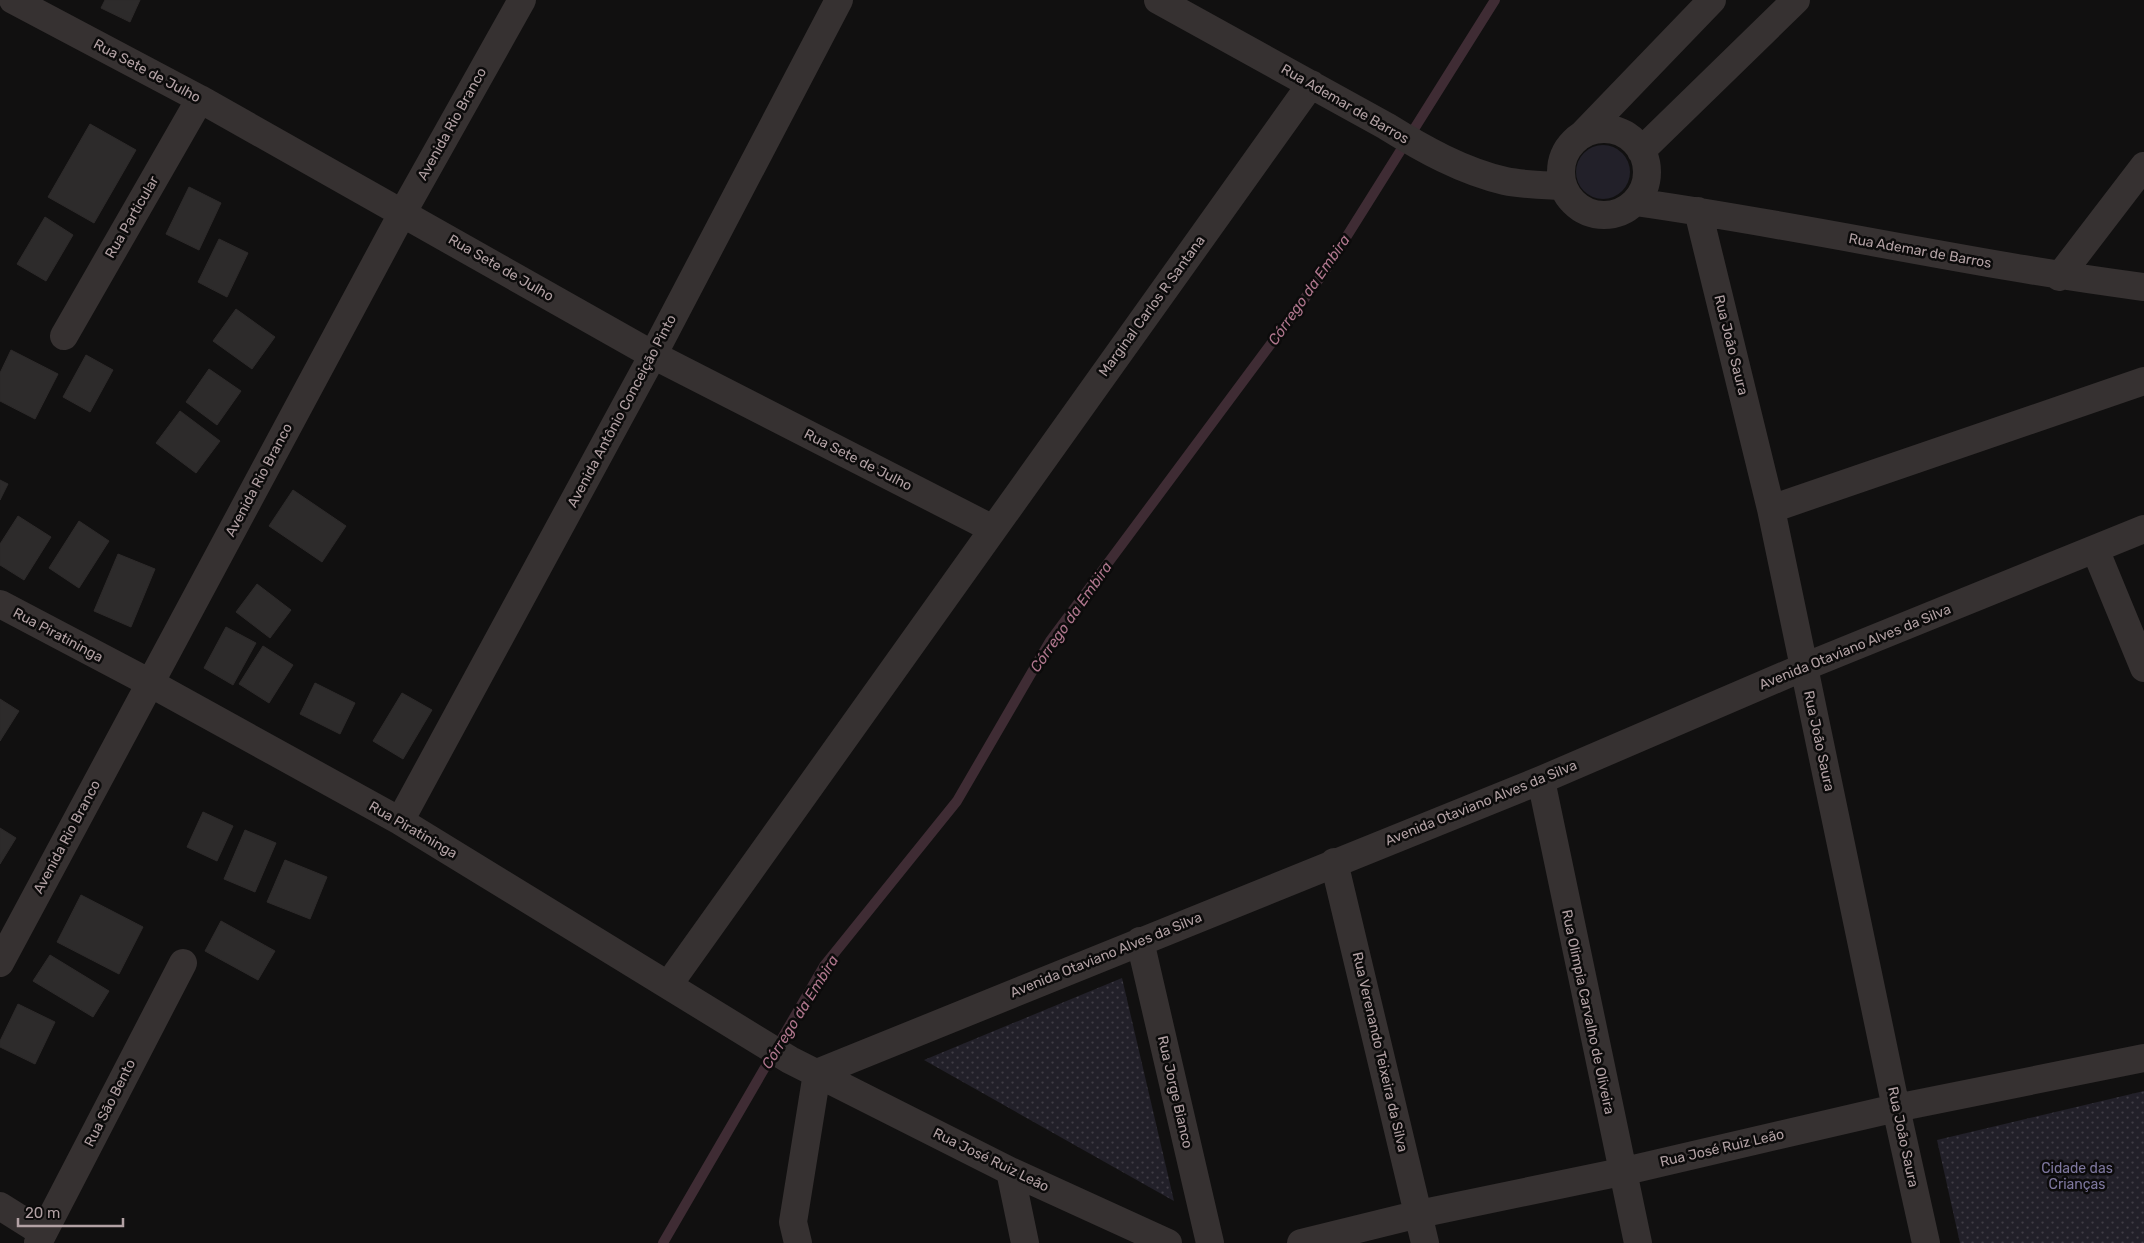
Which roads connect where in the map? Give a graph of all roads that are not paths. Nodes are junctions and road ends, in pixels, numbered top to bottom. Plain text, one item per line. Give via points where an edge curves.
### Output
1 (13, 0) edge
2 (522, 0) edge
3 (839, 0) edge
4 (1158, 0) edge
5 (1712, 0) edge
6 (1796, 0) edge
7 (1311, 84) junction
8 (200, 99) junction
9 (1582, 135) junction
10 (1641, 151) junction
11 (2144, 166) edge
12 (1555, 182) junction
13 (1641, 191) junction
14 (1698, 211) junction
15 (403, 212) junction
16 (2059, 276) junction
17 (2144, 287) edge
18 (64, 336) dead end
19 (653, 355) junction
20 (2144, 381) edge
21 (1771, 509) junction
22 (993, 529) junction
23 (2144, 529) edge
24 (2095, 549) junction
25 (0, 604) edge
26 (1804, 667) junction
27 (2144, 668) edge
28 (150, 683) junction
29 (1541, 780) junction
30 (400, 821) junction
31 (1334, 862) junction
32 (1140, 941) junction
33 (0, 963) edge
34 (182, 964) dead end
35 (669, 984) junction
36 (2144, 1058) edge
37 (817, 1073) junction
38 (1896, 1108) junction
39 (1010, 1171) junction
40 (1621, 1172) junction
41 (0, 1206) edge
42 (1419, 1214) junction
43 (40, 1238) edge
44 (798, 1243) edge
45 (1025, 1243) edge
46 (1168, 1243) edge
47 (1210, 1243) edge
48 (1301, 1243) edge
49 (1425, 1243) edge
50 (1638, 1243) edge
51 (1926, 1243) edge

1 - 8 street, Rua Sete de Julho
2 - 15 street, Avenida Rio Branco
3 - 19 street, Avenida Antônio Conceição Pinto
4 - 7 street, Rua Ademar de Barros
5 - 9 street
6 - 10 street
7 - 12 street, Rua Ademar de Barros via 1423,149 1475,173 1507,182
7 - 22 street, Marginal Carlos R Santana
8 - 15 street, Rua Sete de Julho
8 - 18 street, Rua Particular
9 - 10 street via 1608,129 1633,140
9 - 12 street via 1566,152
10 - 13 street via 1646,160
11 - 16 street
12 - 13 street via 1578,206 1601,216 1625,210
13 - 14 street, Rua Ademar de Barros
14 - 16 street, Rua Ademar de Barros
14 - 21 street, Rua João Saura
15 - 19 street, Rua Sete de Julho
15 - 28 street, Avenida Rio Branco
16 - 17 street, Rua Ademar de Barros
19 - 22 street, Rua Sete de Julho
19 - 30 street, Avenida Antônio Conceição Pinto
20 - 21 street
21 - 26 street, Rua João Saura
22 - 35 street, Marginal Carlos R Santana
23 - 24 street, Avenida Otaviano Alves da Silva
24 - 26 street, Avenida Otaviano Alves da Silva
24 - 27 street
25 - 28 street, Rua Piratininga
26 - 29 street, Avenida Otaviano Alves da Silva
26 - 38 street, Rua João Saura
28 - 30 street, Rua Piratininga
28 - 33 street, Avenida Rio Branco
29 - 31 street, Avenida Otaviano Alves da Silva
29 - 40 street, Rua Olimpia Carvalho de Oliveira
30 - 35 street, Rua Piratininga
31 - 32 street, Avenida Otaviano Alves da Silva
31 - 42 street, Rua Verenando Teixeira da Silva
32 - 37 street, Avenida Otaviano Alves da Silva
32 - 47 street, Rua Jorge Bianco
34 - 43 street, Rua São Bento
35 - 37 street, Rua Piratininga via 790,1060
36 - 38 street, Rua José Ruiz Leão
37 - 39 street, Rua José Ruiz Leão
37 - 44 street via 793,1222
38 - 40 street, Rua José Ruiz Leão
38 - 51 street, Rua João Saura
39 - 45 street
39 - 46 street, Rua José Ruiz Leão
40 - 42 street, Rua José Ruiz Leão
40 - 50 street, Rua Olimpia Carvalho de Oliveira
41 - 43 street
42 - 48 street, Rua José Ruiz Leão
42 - 49 street, Rua Verenando Teixeira da Silva

